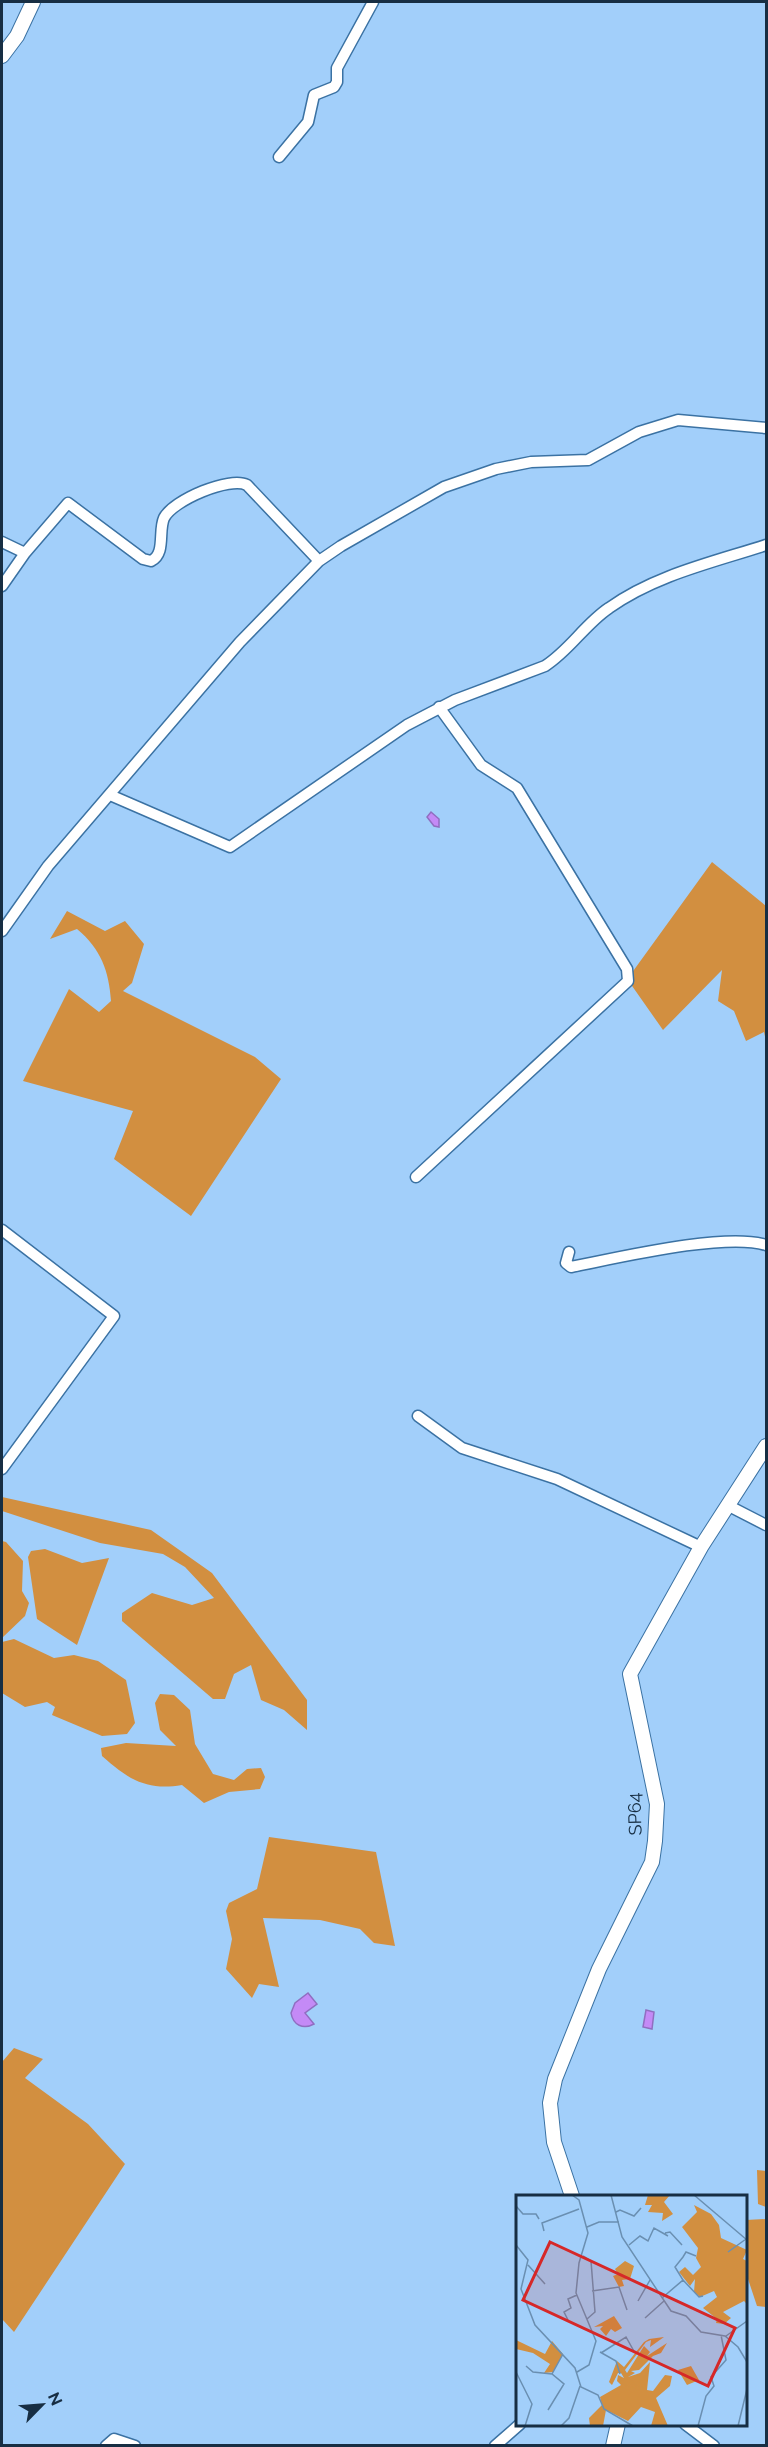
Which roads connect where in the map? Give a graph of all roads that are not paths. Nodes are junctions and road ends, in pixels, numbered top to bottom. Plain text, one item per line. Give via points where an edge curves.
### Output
1 (33, 2) edge
2 (373, 2) edge
3 (2, 56) edge
4 (279, 157) dead end
5 (766, 428) edge
6 (2, 542) edge
7 (766, 545) edge
8 (25, 553) junction
9 (319, 561) junction
10 (2, 586) edge
11 (439, 707) junction
12 (110, 795) junction
13 (2, 931) edge
14 (416, 1177) dead end
15 (2, 1230) edge
16 (766, 1245) edge
17 (569, 1252) dead end
18 (418, 1416) dead end
19 (766, 1446) edge
20 (2, 1469) edge
21 (729, 1506) junction
22 (766, 1525) edge
23 (701, 1547) junction
24 (572, 2195) edge
25 (518, 2426) edge
26 (618, 2426) edge
27 (688, 2426) edge
28 (106, 2445) edge
29 (135, 2445) edge
30 (495, 2445) edge
31 (613, 2445) edge
32 (714, 2445) edge

1 - 3 street via 17,36
2 - 4 street via 337,68 334,87 314,95 308,122
5 - 9 street via 678,420 639,432 588,460 531,462 496,469 444,487
6 - 8 street
7 - 11 street via 652,584 596,617 545,666
8 - 9 street via 68,503 143,559 155,560 162,522 174,506 237,481 247,485
8 - 10 street
9 - 12 street via 259,621
11 - 12 street via 382,741 230,847
11 - 14 street via 481,765 517,788 629,976 562,1044
12 - 13 street via 48,866
15 - 20 street via 114,1316
16 - 17 street via 740,1241 709,1244 571,1268 566,1263
18 - 23 street via 462,1448 557,1479
19 - 21 street, SP64 / SP64
21 - 22 street
21 - 23 street, SP64 / SP64
23 - 24 street, SP64 / SP64 via 630,1674 657,1804 655,1840 652,1862 599,1969 555,2079 550,2103 554,2142
25 - 30 street
26 - 31 street
27 - 32 street
28 - 29 street via 114,2439

